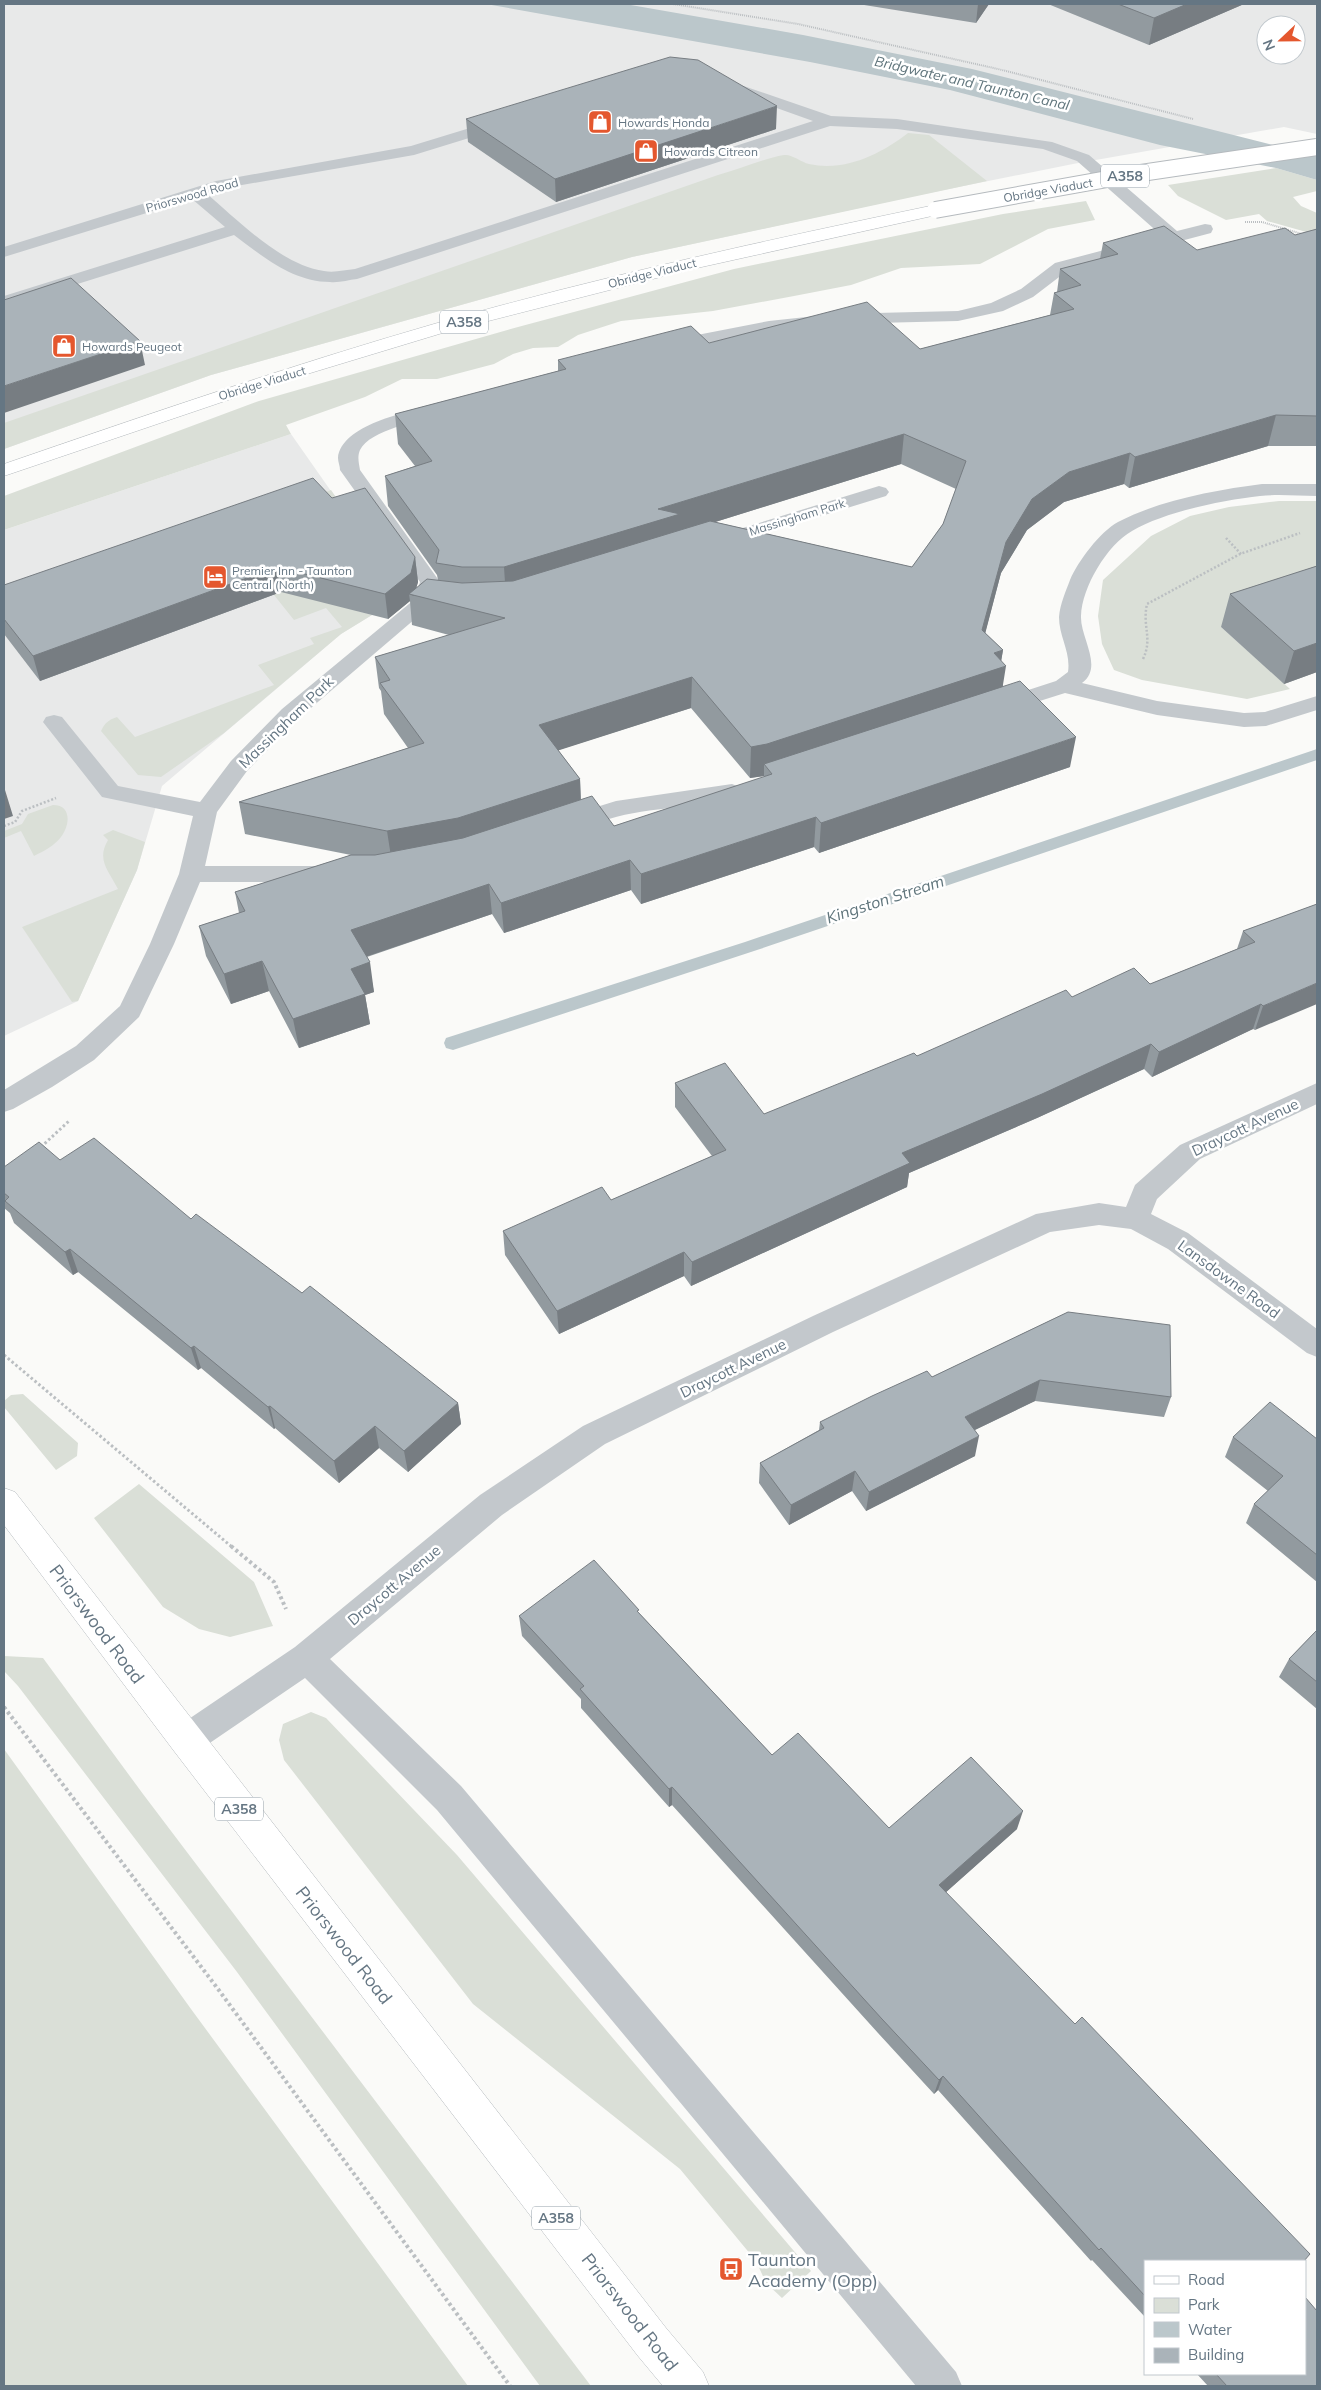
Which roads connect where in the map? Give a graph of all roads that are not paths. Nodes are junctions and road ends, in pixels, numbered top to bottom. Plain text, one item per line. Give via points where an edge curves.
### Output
1 (710, 80) edge
2 (517, 118) edge
3 (829, 121) junction
4 (1317, 147) edge
5 (194, 192) junction
6 (238, 228) junction
7 (1205, 229) road end
8 (1174, 238) junction
9 (4, 252) edge
10 (4, 302) edge
11 (648, 350) edge
12 (456, 404) edge
13 (4, 470) edge
14 (1317, 490) edge
15 (878, 492) dead end
16 (695, 549) edge
17 (1064, 686) junction
18 (1317, 703) edge
19 (979, 714) edge
20 (54, 722) dead end
21 (752, 788) edge
22 (206, 811) junction
23 (552, 828) edge
24 (191, 874) junction
25 (350, 874) edge
26 (1317, 1093) edge
27 (4, 1102) edge
28 (1136, 1219) junction
29 (1317, 1344) edge
30 (4, 1501) edge
31 (307, 1658) junction
32 (186, 1740) junction
33 (689, 2386) edge
34 (942, 2386) edge

1 - 3 street
2 - 5 street, Priorswood Road via 414,150 222,184
3 - 6 street via 357,274 326,277 297,271
3 - 8 street via 897,124 1046,145 1083,158
4 - 13 main road, Obridge Viaduct / A358, bridge via 1141,173 934,210 652,272 442,328 228,393
5 - 6 street
5 - 9 street, Priorswood Road
6 - 10 street
7 - 8 street
8 - 11 street via 1060,267 1028,293 997,307 958,316 834,320 769,326
12 - 22 street, Massingham Park via 375,429 352,446 348,458 350,470 430,582 435,602 290,714 239,766
14 - 17 street via 1262,490 1212,497 1124,527 1086,568 1076,594 1070,617 1074,641 1082,659 1079,675
15 - 16 street, Massingham Park
17 - 18 street via 1157,708 1244,720 1266,719
17 - 19 street
20 - 22 street via 110,792
21 - 23 street via 616,809
22 - 24 street, Massingham Park
24 - 25 street
24 - 27 street, Massingham Park via 130,1011 85,1053
26 - 28 street, Draycott Avenue via 1190,1152 1145,1193
28 - 29 street, Lansdowne Road via 1178,1240
28 - 31 street, Draycott Avenue via 1099,1214 1046,1222 822,1324 594,1435 491,1504
30 - 32 main road, Priorswood Road / A358
31 - 32 street, Draycott Avenue
31 - 34 street via 449,1798
32 - 33 main road, Priorswood Road / A358

